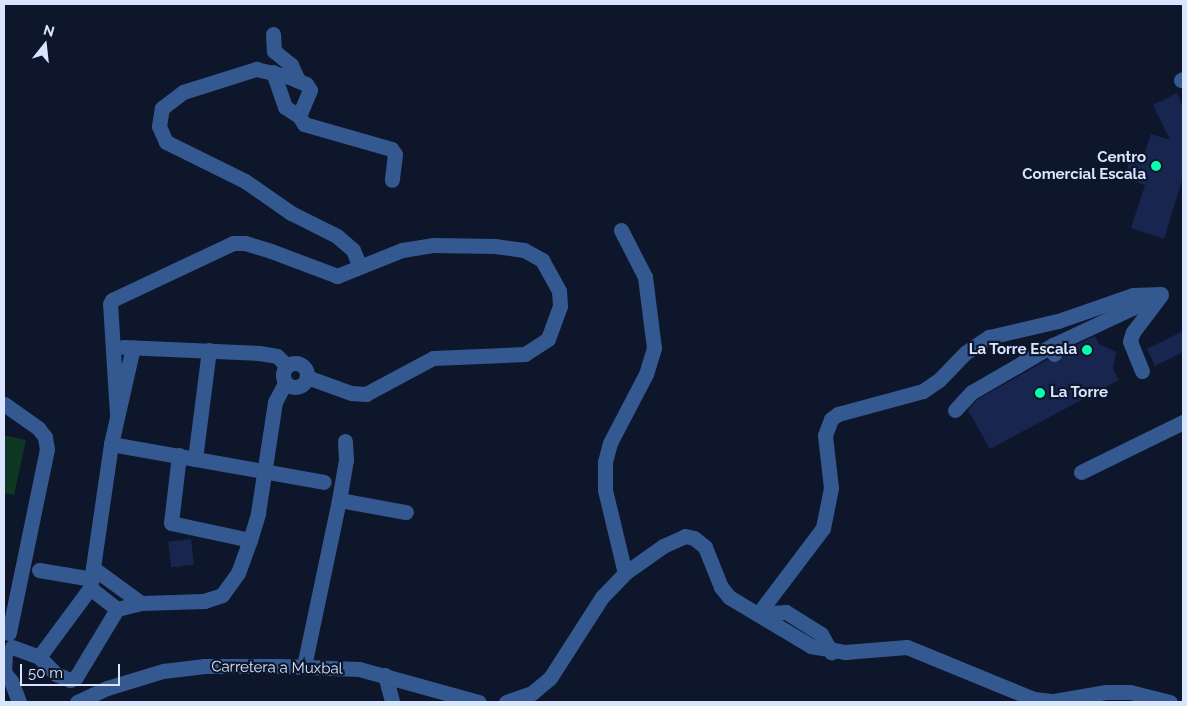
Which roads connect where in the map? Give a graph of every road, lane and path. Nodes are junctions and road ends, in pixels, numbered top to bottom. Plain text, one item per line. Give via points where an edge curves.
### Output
1 (274, 34) dead end
2 (274, 72) junction
3 (298, 80) junction
4 (300, 116) junction
5 (392, 180) dead end
6 (621, 230) dead end
7 (356, 268) junction
8 (1162, 294) junction
9 (113, 347) junction
10 (132, 347) junction
11 (209, 350) junction
12 (287, 366) junction
13 (1142, 371) dead end
14 (307, 377) junction
15 (285, 383) junction
16 (4, 404) edge
17 (955, 410) dead end
18 (117, 414) junction
19 (1183, 422) edge
20 (345, 441) dead end
21 (111, 444) junction
22 (179, 455) junction
23 (195, 459) junction
24 (264, 471) junction
25 (1081, 472) dead end
26 (324, 482) dead end
27 (339, 500) junction
28 (406, 512) dead end
29 (250, 540) junction
30 (38, 570) dead end
31 (625, 573) junction
32 (92, 579) junction
33 (142, 603) junction
34 (117, 609) junction
35 (758, 614) junction
36 (7, 644) edge
37 (39, 657) junction
38 (304, 666) junction
39 (4, 672) edge
40 (389, 689) edge
41 (19, 702) edge
42 (77, 702) edge
43 (479, 702) edge
44 (506, 702) edge
45 (1170, 702) edge

1 - 3 street via 274,51 291,66
2 - 3 street
2 - 4 street via 285,106
2 - 7 street via 256,69 170,99 158,119 160,134 177,149 245,181 291,213 337,236 353,250 358,262
3 - 4 street via 310,90
4 - 5 street via 312,129 391,149 395,154
6 - 31 street via 645,277 654,348 646,374 610,443 605,462 605,490
7 - 9 street via 337,276 245,243 217,248 112,300
7 - 14 street via 402,250 433,244 513,248 542,260 554,280 560,306 548,339 524,354 433,358 366,394 351,393
8 - 13 street via 1133,332 1130,341
8 - 17 street via 972,392
8 - 35 street via 1133,295 1058,321 989,337 965,353 924,391 838,414 831,419 824,435 830,488 823,528
9 - 10 street
9 - 18 street
10 - 11 street
10 - 18 street
11 - 12 street via 270,355 282,359
11 - 23 street
12 - 14 street via 300,365
12 - 15 street via 282,374
14 - 15 street via 298,387
15 - 24 street via 276,402
16 - 36 street via 38,428 46,442
18 - 21 street
19 - 25 street
20 - 27 street via 346,460
21 - 22 street
21 - 32 street
22 - 23 street
22 - 29 street via 171,523
23 - 24 street
24 - 26 street
24 - 29 street
27 - 28 street
27 - 38 street
29 - 33 street via 238,572 222,595 204,601
30 - 32 street
31 - 35 street via 662,546 685,536 700,542 721,587 740,604
31 - 44 street via 602,597 550,678 532,693
32 - 33 street
32 - 34 street
32 - 37 street
33 - 34 street
34 - 37 street via 73,679 66,680 56,674
35 - 45 street via 784,632 831,652 907,647 1034,699 1054,701 1106,692 1130,692
36 - 37 street
36 - 39 street
38 - 40 street, Carretera a Muxbal via 334,666
38 - 42 street, Carretera a Muxbal via 171,670 107,688
39 - 41 street
40 - 43 street, Carretera a Muxbal

